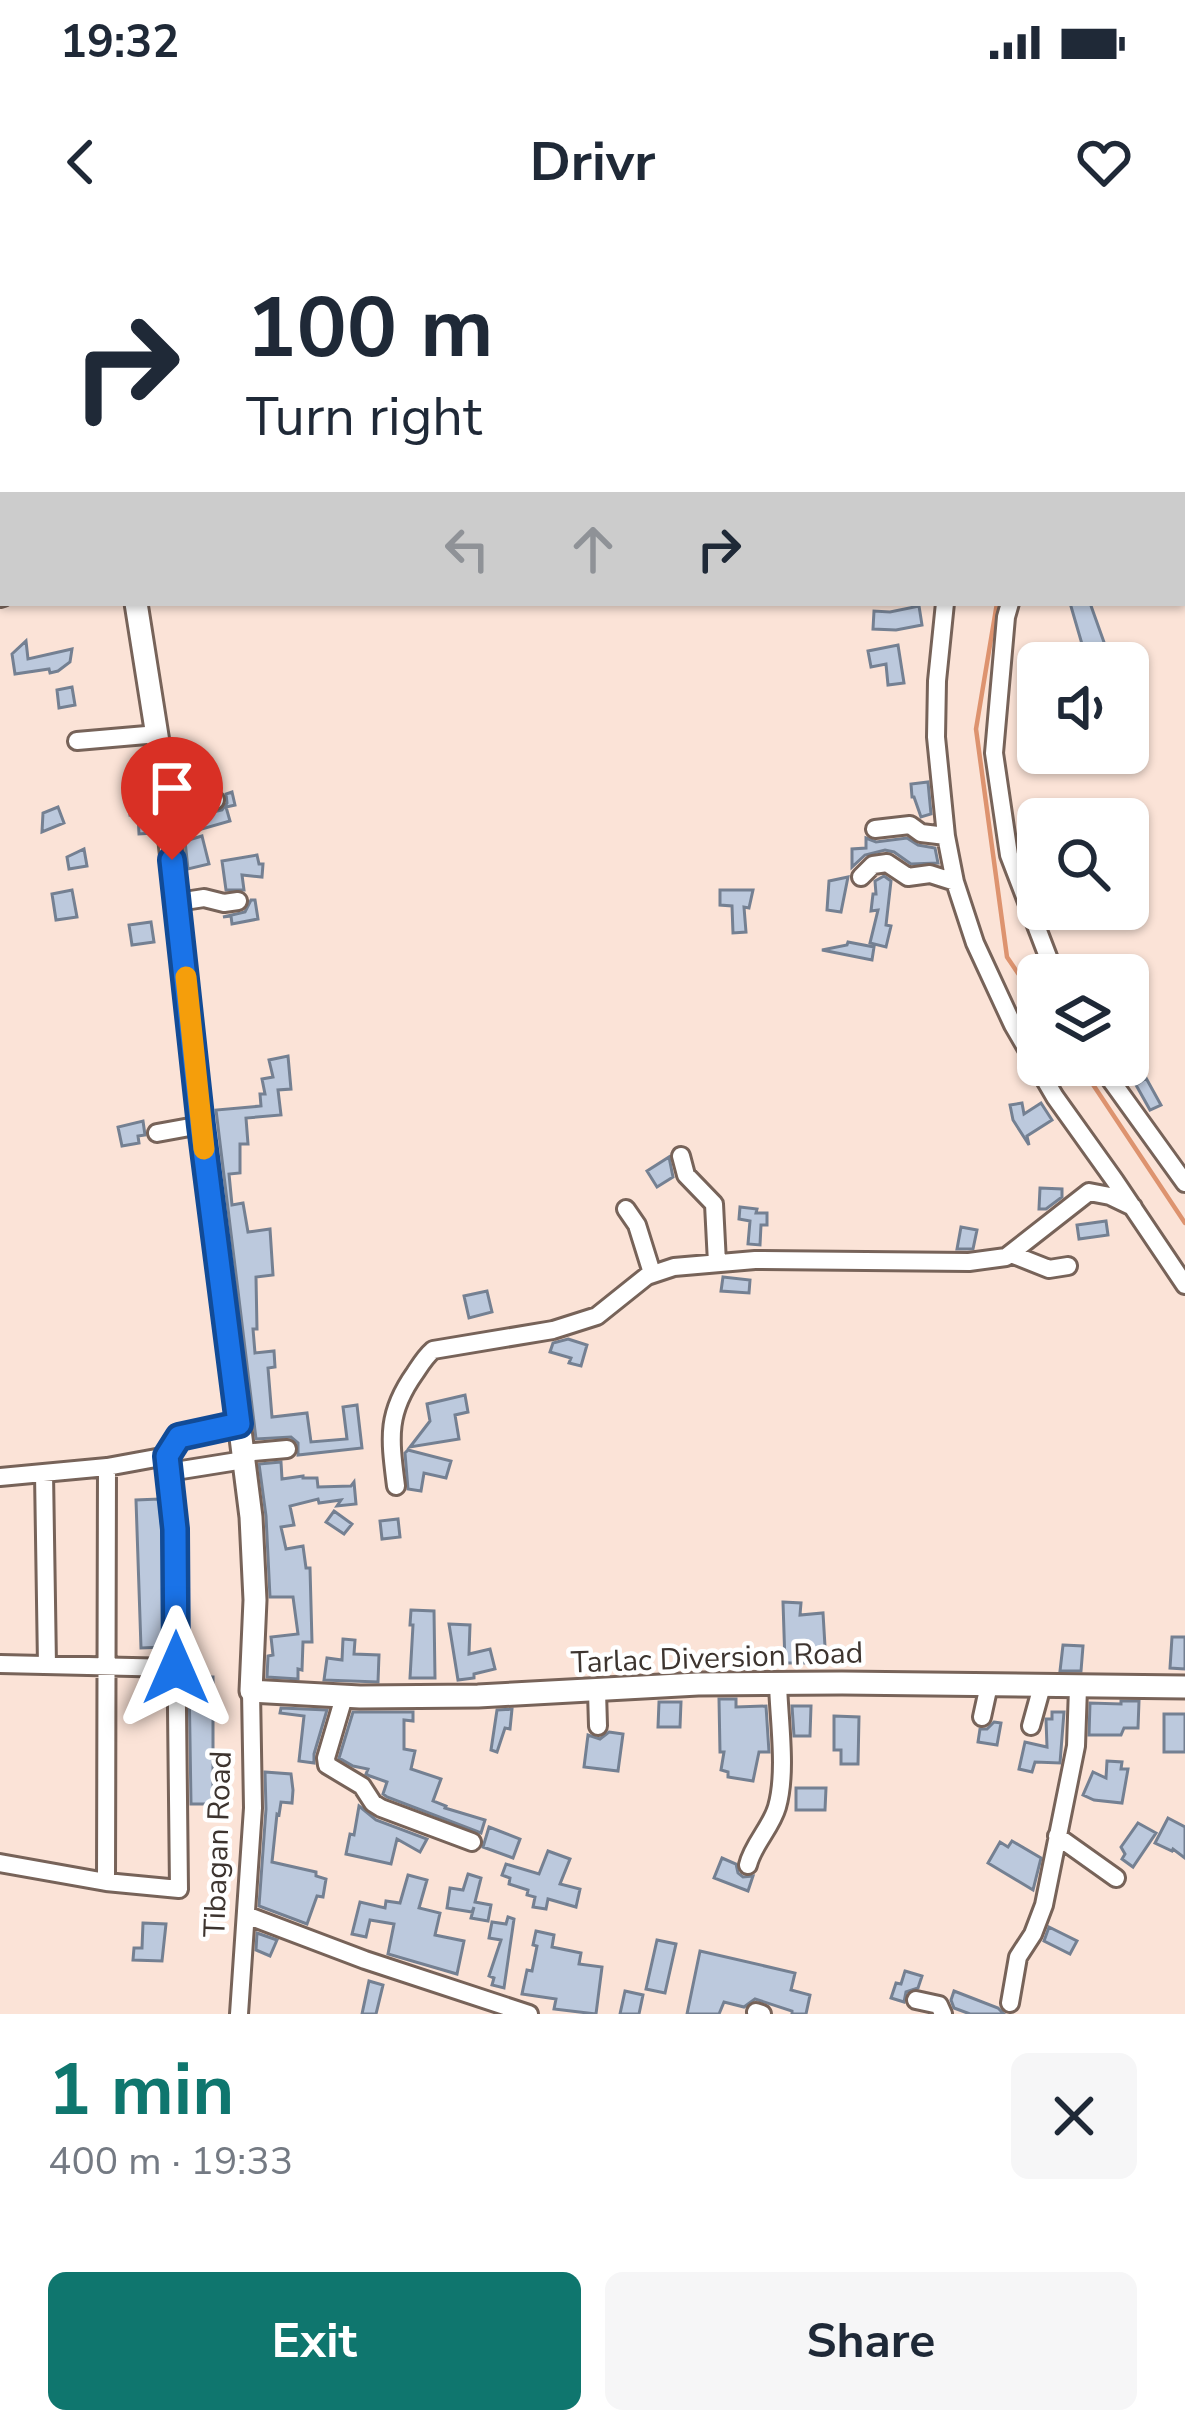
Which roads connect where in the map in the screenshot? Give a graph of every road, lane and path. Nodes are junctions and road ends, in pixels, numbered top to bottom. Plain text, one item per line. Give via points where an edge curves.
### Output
1 (137, 606) edge
2 (945, 606) edge
3 (1009, 606) edge
4 (158, 734) junction
5 (77, 741) dead end
6 (215, 800) dead end
7 (166, 808) junction
8 (874, 830) dead end
9 (946, 836) junction
10 (862, 877) dead end
11 (955, 882) junction
12 (238, 901) dead end
13 (178, 902) junction
14 (1047, 954) edge
15 (1115, 1086) edge
16 (201, 1126) junction
17 (157, 1133) dead end
18 (681, 1156) dead end
19 (1185, 1183) edge
20 (1132, 1207) junction
21 (626, 1209) dead end
22 (1011, 1255) junction
23 (717, 1263) junction
24 (1068, 1266) dead end
25 (652, 1273) junction
26 (1185, 1285) edge
27 (239, 1424) junction
28 (214, 1429) junction
29 (287, 1449) dead end
30 (244, 1456) junction
31 (221, 1463) junction
32 (168, 1464) junction
33 (107, 1467) junction
34 (44, 1473) junction
35 (0, 1477) edge
36 (396, 1486) dead end
37 (0, 1664) edge
38 (47, 1665) junction
39 (109, 1666) junction
40 (176, 1668) junction
41 (778, 1684) junction
42 (989, 1684) junction
43 (1042, 1686) junction
44 (1078, 1688) junction
45 (1185, 1688) edge
46 (251, 1691) junction
47 (597, 1691) junction
48 (344, 1697) junction
49 (982, 1717) dead end
50 (598, 1726) dead end
51 (1031, 1726) dead end
52 (1057, 1836) junction
53 (472, 1842) dead end
54 (0, 1863) edge
55 (748, 1865) dead end
56 (1116, 1878) dead end
57 (106, 1882) junction
58 (246, 1915) junction
59 (916, 2000) dead end
60 (1010, 2002) dead end
61 (239, 2014) edge
62 (529, 2014) edge
63 (944, 2014) edge

1 - 4 main road, Tibagan Road
2 - 9 street via 936,737
3 - 14 street via 994,753 1009,854
4 - 5 street
4 - 7 main road, Tibagan Road
6 - 7 street
7 - 13 main road, Tibagan Road
8 - 9 street via 910,825
9 - 11 street
10 - 11 street via 887,863 908,877
11 - 20 street via 1013,1024
12 - 13 street
13 - 16 main road, Tibagan Road
15 - 19 street
16 - 17 street
16 - 27 main road, Tibagan Road
18 - 23 street via 686,1175 714,1204
20 - 22 street via 1089,1192
20 - 26 street
21 - 25 street
22 - 23 street
22 - 24 street via 1042,1268
23 - 25 street
25 - 36 street via 597,1316 430,1352 396,1403
27 - 28 street
27 - 30 main road, Tibagan Road
28 - 31 street
28 - 32 street via 179,1437
29 - 30 street
30 - 31 street
30 - 46 main road, Tibagan Road via 255,1600
31 - 32 street
32 - 33 street
32 - 40 street
33 - 34 street
33 - 39 street
34 - 35 street
34 - 38 street
37 - 38 street
38 - 39 street
39 - 40 street
39 - 57 street
40 - 57 street via 179,1889
41 - 42 main road, Tarlac Diversion Road
41 - 47 main road, Tarlac Diversion Road
41 - 55 street via 777,1807
42 - 43 main road, Tarlac Diversion Road
42 - 49 street
43 - 44 main road, Tarlac Diversion Road
43 - 51 street
44 - 45 main road, Tarlac Diversion Road
44 - 52 street via 1076,1746
46 - 48 main road, Tarlac Diversion Road
46 - 58 street, Tibagan Road
47 - 48 main road, Tarlac Diversion Road
47 - 50 street
48 - 53 street via 328,1765 381,1808
52 - 56 street
52 - 60 street
54 - 57 street
58 - 61 street, Tibagan Road
58 - 62 street
59 - 63 street

